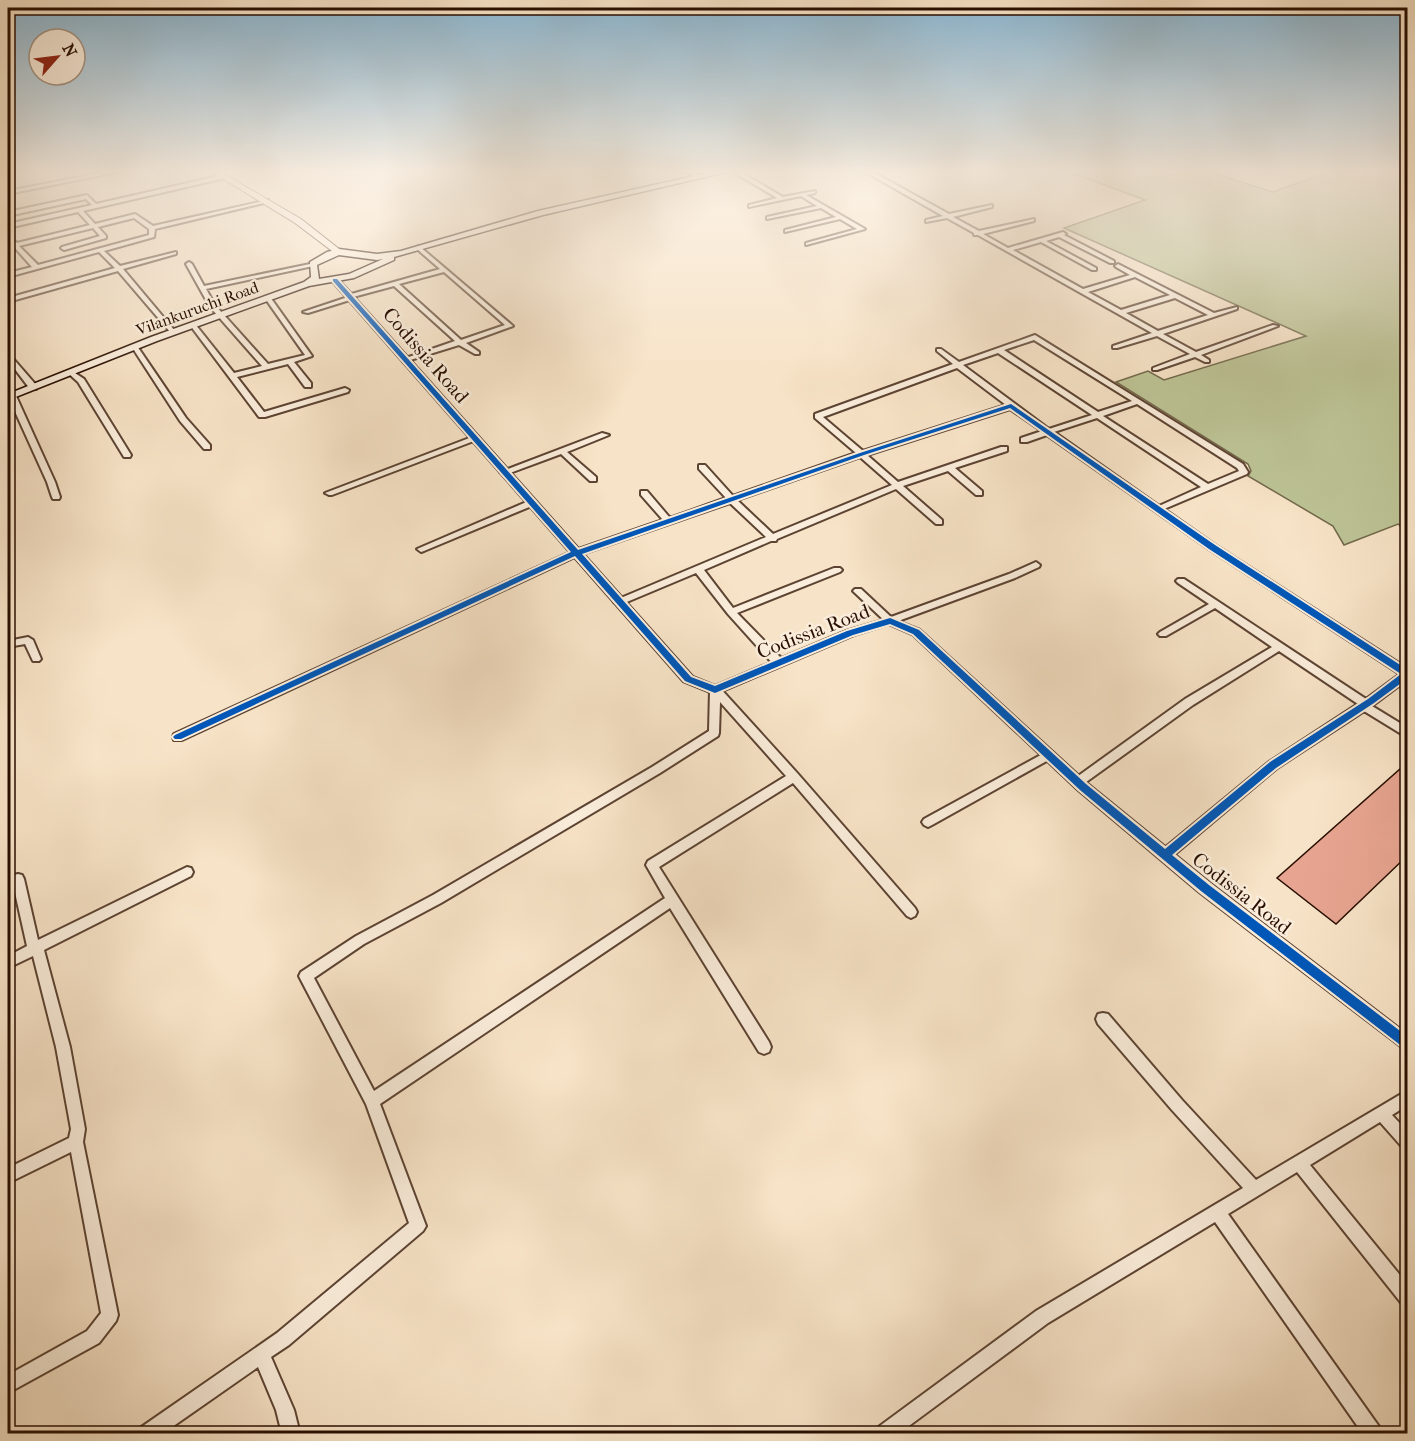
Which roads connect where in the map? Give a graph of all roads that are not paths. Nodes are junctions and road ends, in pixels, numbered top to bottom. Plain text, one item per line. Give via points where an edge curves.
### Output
1 (8, 237) edge
2 (47, 237) edge
3 (103, 237) edge
4 (148, 237) edge
5 (318, 237) edge
6 (456, 237) edge
7 (836, 237) edge
8 (982, 237) edge
9 (1052, 237) edge
10 (1065, 237) edge
11 (1041, 240) junction
12 (808, 244) dead end
13 (15, 245) junction
14 (64, 248) dead end
15 (419, 248) junction
16 (1006, 250) junction
17 (101, 251) junction
18 (339, 252) junction
19 (174, 253) dead end
20 (402, 253) junction
21 (189, 264) dead end
22 (313, 264) junction
23 (37, 268) junction
24 (119, 268) junction
25 (1094, 269) dead end
26 (445, 270) junction
27 (1135, 274) junction
28 (8, 275) edge
29 (335, 280) junction
30 (307, 284) junction
31 (395, 284) junction
32 (203, 288) junction
33 (1081, 292) junction
34 (1177, 295) junction
35 (350, 297) junction
36 (268, 298) junction
37 (8, 300) edge
38 (1235, 308) dead end
39 (306, 312) dead end
40 (1120, 313) junction
41 (1214, 315) junction
42 (220, 316) junction
43 (193, 325) junction
44 (1275, 327) dead end
45 (173, 332) junction
46 (1157, 333) junction
47 (460, 342) junction
48 (135, 347) junction
49 (1115, 347) dead end
50 (939, 350) dead end
51 (999, 350) junction
52 (477, 353) dead end
53 (1196, 354) junction
54 (8, 356) edge
55 (405, 360) junction
56 (1207, 360) dead end
57 (289, 361) junction
58 (958, 364) junction
59 (267, 367) junction
60 (1155, 369) dead end
61 (70, 372) junction
62 (232, 376) junction
63 (308, 385) dead end
64 (33, 387) junction
65 (345, 390) dead end
66 (10, 396) edge
67 (1136, 402) junction
68 (1011, 406) junction
69 (1099, 415) junction
70 (1048, 433) junction
71 (605, 435) dead end
72 (475, 439) junction
73 (1024, 441) dead end
74 (207, 447) dead end
75 (1004, 449) dead end
76 (562, 451) junction
77 (862, 454) junction
78 (127, 455) dead end
79 (702, 467) dead end
80 (948, 467) junction
81 (504, 472) junction
82 (592, 479) dead end
83 (898, 485) junction
84 (1208, 488) junction
85 (329, 493) dead end
86 (644, 493) dead end
87 (979, 493) dead end
88 (56, 497) dead end
89 (731, 499) junction
90 (531, 503) junction
91 (1158, 509) junction
92 (669, 521) junction
93 (939, 522) dead end
94 (773, 539) junction
95 (422, 549) dead end
96 (576, 554) junction
97 (1036, 565) dead end
98 (698, 569) junction
99 (837, 570) dead end
100 (1181, 581) dead end
101 (858, 591) dead end
102 (619, 602) junction
103 (1216, 604) junction
104 (731, 612) junction
105 (890, 621) junction
106 (1162, 634) dead end
107 (8, 644) edge
108 (1279, 646) junction
109 (36, 659) dead end
110 (778, 662) junction
111 (715, 690) junction
112 (1364, 705) junction
113 (1407, 734) edge
114 (178, 737) dead end
115 (1048, 755) junction
116 (794, 777) junction
117 (1078, 782) junction
118 (928, 822) dead end
119 (1165, 855) junction
120 (187, 872) dead end
121 (18, 879) dead end
122 (672, 900) junction
123 (910, 912) dead end
124 (37, 947) junction
125 (8, 962) edge
126 (1103, 1019) dead end
127 (1407, 1045) edge
128 (764, 1047) dead end
129 (1407, 1097) edge
130 (372, 1101) junction
131 (1381, 1113) junction
132 (76, 1142) junction
133 (1407, 1143) edge
134 (1299, 1162) junction
135 (8, 1176) edge
136 (1255, 1190) junction
137 (1216, 1212) junction
138 (1407, 1298) edge
139 (261, 1354) junction
140 (8, 1384) edge
141 (146, 1434) edge
142 (291, 1434) edge
143 (883, 1434) edge
144 (1374, 1434) edge

1 - 13 street
2 - 13 street
3 - 14 street
4 - 17 street
5 - 18 street
6 - 15 main road
7 - 12 street
8 - 16 street
9 - 11 street
10 - 27 street
11 - 16 street
11 - 25 street
13 - 23 street
15 - 20 main road
15 - 26 street
16 - 33 street
17 - 23 street
17 - 24 street
18 - 20 main road via 377,257
18 - 22 main road
19 - 24 street
20 - 29 main road, Vilankuruchi Road
21 - 32 street
22 - 30 main road via 315,278
22 - 32 street
23 - 28 street
24 - 37 street
24 - 45 street
26 - 31 street
26 - 47 street via 510,326
27 - 33 street
27 - 34 street
29 - 30 main road, Vilankuruchi Road
29 - 35 street, Codissia Road
30 - 36 main road, Vilankuruchi Road
31 - 35 street
31 - 47 street
32 - 42 street
33 - 40 street
34 - 40 street
34 - 41 street
35 - 39 street
35 - 55 street, Codissia Road
36 - 42 main road, Vilankuruchi Road
36 - 57 street via 310,354
38 - 41 street
40 - 46 street
41 - 46 street
42 - 43 main road, Vilankuruchi Road
42 - 59 street
43 - 45 main road, Vilankuruchi Road
43 - 62 street
44 - 53 street
45 - 48 main road, Vilankuruchi Road
46 - 49 street
46 - 53 street
47 - 52 street
47 - 55 street
48 - 61 main road, Vilankuruchi Road
48 - 74 street via 183,419
50 - 58 street
51 - 58 street
51 - 67 street via 1035,337 1041,339
51 - 69 street
53 - 56 street
53 - 60 street
54 - 64 street
55 - 72 street, Codissia Road
57 - 59 street
57 - 63 street
58 - 68 street
58 - 77 street via 818,416
59 - 62 street
61 - 64 main road, Vilankuruchi Road
61 - 78 street via 81,381
62 - 65 street via 262,416
64 - 66 main road, Vilankuruchi Road
66 - 88 street
67 - 69 street
67 - 84 street via 1244,472
68 - 70 street
68 - 77 street
69 - 70 street
69 - 84 street
70 - 73 street
70 - 91 street
71 - 76 street
72 - 81 street, Codissia Road
72 - 85 street
75 - 80 street
76 - 81 street
76 - 82 street
77 - 83 street
77 - 89 street
79 - 89 street
80 - 83 street
80 - 87 street
81 - 90 street, Codissia Road
83 - 93 street
83 - 94 street
84 - 91 street
86 - 92 street
89 - 92 street
89 - 94 street
90 - 95 street
90 - 96 street, Codissia Road
91 - 112 street via 1407,674
92 - 96 street
94 - 98 street
96 - 102 street, Codissia Road
96 - 114 street
97 - 105 street
98 - 102 street
98 - 104 street
99 - 104 street
100 - 103 street
101 - 105 street
102 - 111 street, Codissia Road via 688,679
103 - 106 street
103 - 108 street
104 - 110 street
105 - 110 street, Codissia Road
105 - 115 street, Codissia Road via 916,632
107 - 109 street via 28,640
108 - 112 street
108 - 117 street via 1189,702
110 - 111 street, Codissia Road
111 - 116 street
111 - 130 street via 714,733 447,893 360,940 306,976
112 - 113 street
112 - 119 street via 1273,765
115 - 117 street, Codissia Road
115 - 118 street
116 - 122 street via 651,865
116 - 123 street
117 - 119 street, Codissia Road
119 - 127 street, Codissia Road
120 - 124 street
121 - 124 street via 33,946
122 - 128 street
122 - 130 street
124 - 125 street
124 - 132 street via 63,1047 78,1129
126 - 136 street
129 - 131 street
130 - 139 street via 418,1226
131 - 133 street
131 - 134 street
132 - 135 street
132 - 140 street via 110,1315 93,1337
134 - 136 street
134 - 138 street
136 - 137 street
137 - 143 street via 1042,1317
137 - 144 street
139 - 141 street
139 - 142 street

